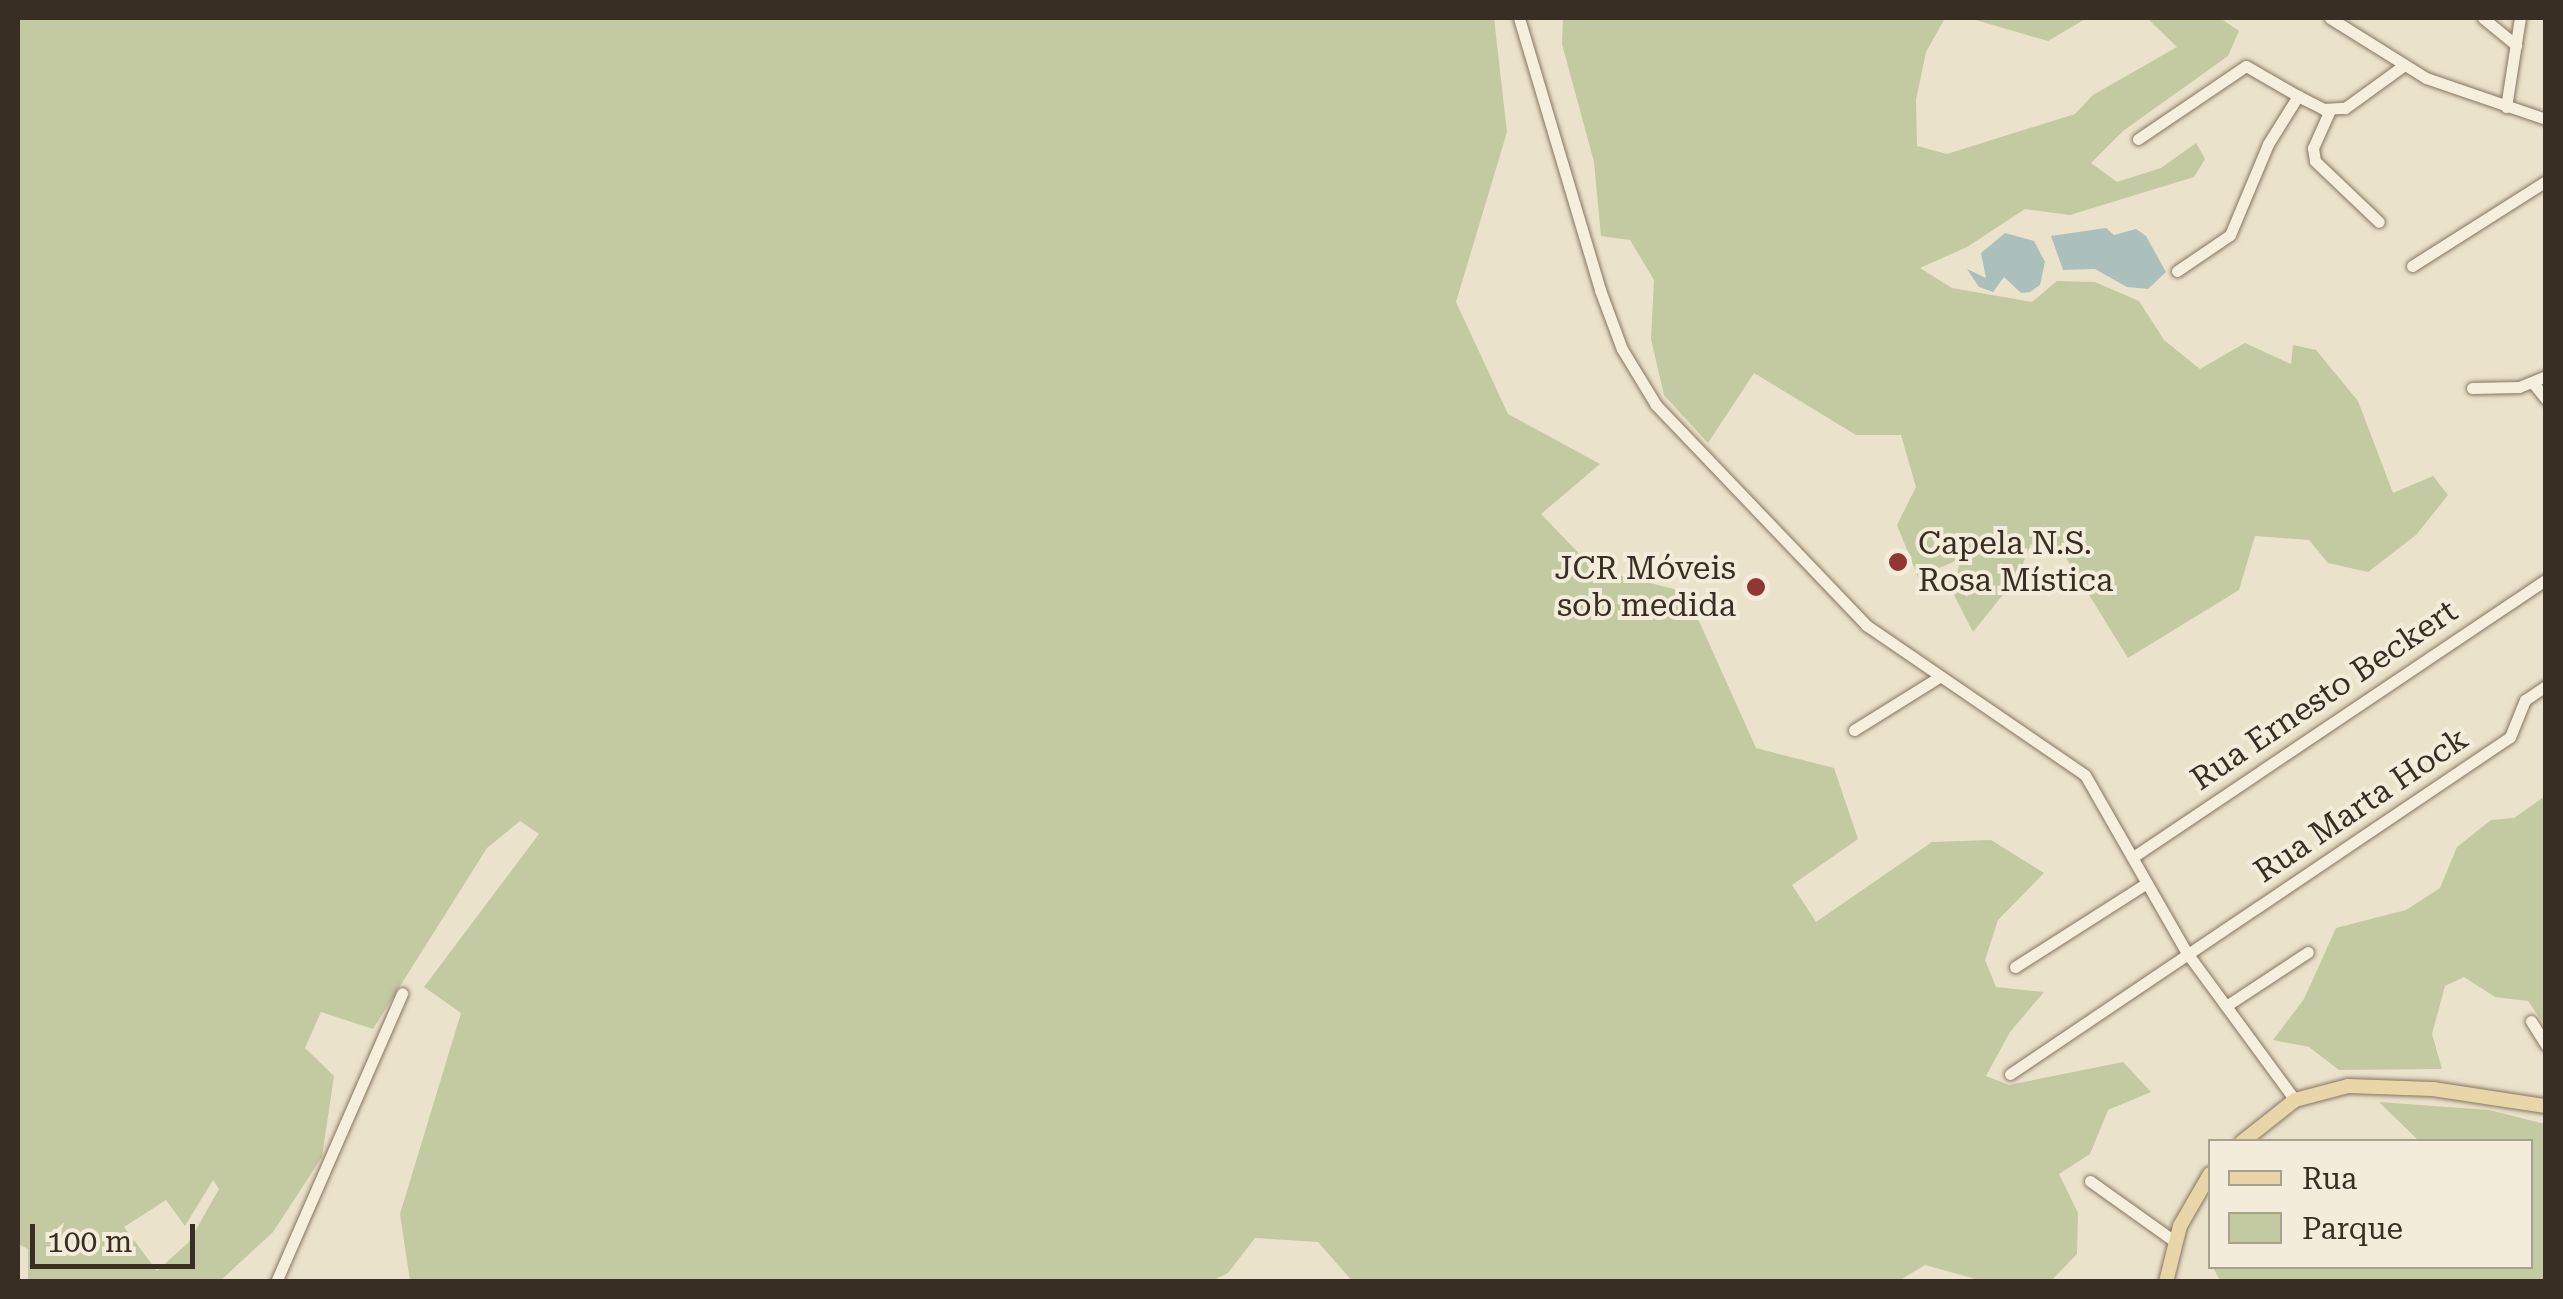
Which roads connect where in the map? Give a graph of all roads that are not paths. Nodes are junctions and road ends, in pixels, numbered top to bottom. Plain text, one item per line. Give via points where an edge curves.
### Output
1 (1519, 18) edge
2 (2330, 18) edge
3 (2482, 18) edge
4 (2520, 18) edge
5 (2516, 44) junction
6 (2403, 66) junction
7 (2298, 96) junction
8 (2506, 106) junction
9 (2330, 110) junction
10 (2546, 120) edge
11 (2138, 140) dead end
12 (2546, 181) edge
13 (2378, 222) dead end
14 (2412, 266) dead end
15 (2178, 272) dead end
16 (2546, 376) edge
17 (2532, 384) junction
18 (2472, 388) dead end
19 (2546, 399) edge
20 (2546, 579) edge
21 (1939, 678) junction
22 (2546, 686) edge
23 (1854, 730) dead end
24 (2133, 857) junction
25 (2147, 883) junction
26 (2187, 952) junction
27 (2308, 952) dead end
28 (2015, 967) dead end
29 (402, 992) dead end
30 (2226, 1006) junction
31 (2531, 1020) dead end
32 (2546, 1046) edge
33 (2010, 1074) dead end
34 (2295, 1100) junction
35 (2546, 1106) edge
36 (2246, 1139) edge
37 (2208, 1178) edge
38 (2090, 1181) dead end
39 (2174, 1241) junction
40 (276, 1282) edge
41 (2166, 1282) edge

1 - 21 street via 1587,251 1643,387 1680,435 1853,613
2 - 6 street
3 - 5 street
4 - 5 street
5 - 8 street
6 - 8 street
6 - 9 street via 2353,103
7 - 9 street
7 - 11 street via 2246,66
7 - 15 street via 2261,158 2230,235
8 - 10 street
9 - 13 street via 2313,148 2316,162
12 - 14 street
16 - 17 street
17 - 18 street
17 - 19 street
20 - 24 street, Rua Ernesto Beckert
21 - 23 street
21 - 24 street via 2078,769
22 - 26 street, Rua Marta Hock via 2526,700 2510,737
24 - 25 street
25 - 26 street
25 - 28 street
26 - 30 street
26 - 33 street, Rua Marta Hock
27 - 30 street
29 - 40 street
30 - 34 street
31 - 32 street
34 - 35 main road via 2329,1088 2392,1085
34 - 36 main road
37 - 39 main road
38 - 39 street
39 - 41 main road

